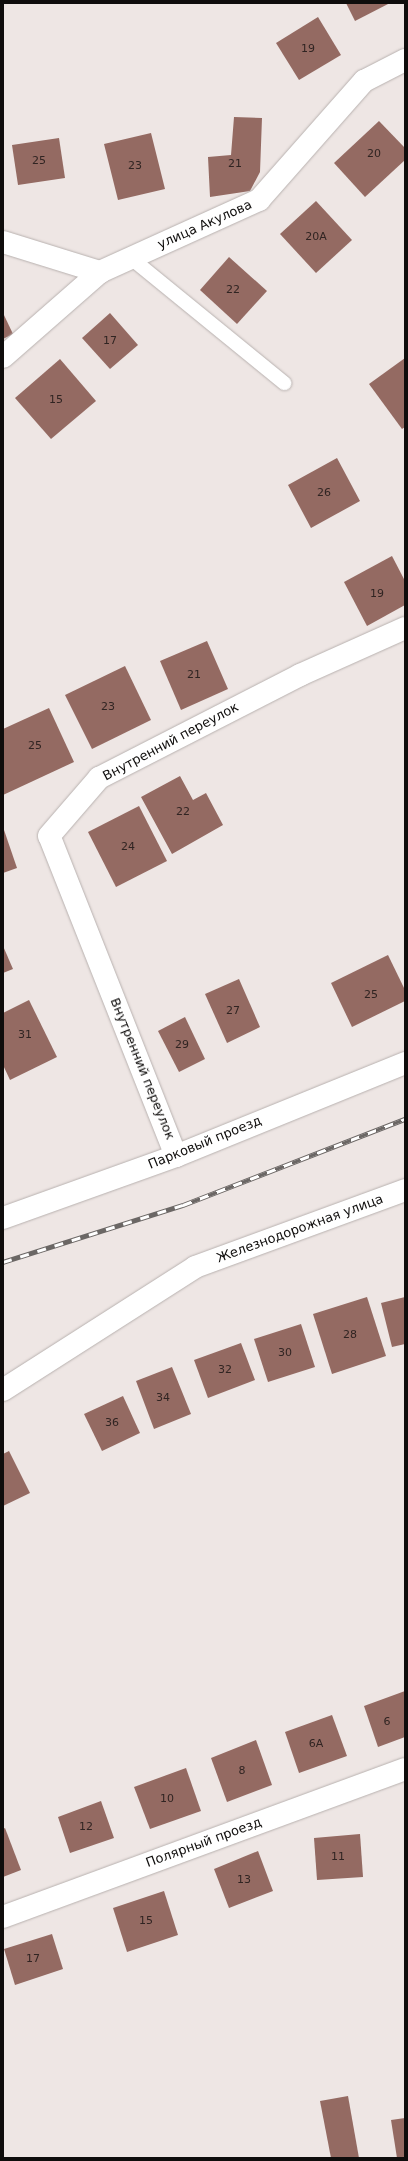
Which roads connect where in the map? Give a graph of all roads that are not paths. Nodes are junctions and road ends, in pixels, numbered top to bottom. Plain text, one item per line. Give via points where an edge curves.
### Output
1 (405, 60) edge
2 (3, 242) edge
3 (131, 258) junction
4 (100, 272) junction
5 (3, 357) edge
6 (284, 383) dead end
7 (405, 628) edge
8 (405, 1063) edge
9 (176, 1156) junction
10 (405, 1190) edge
11 (3, 1218) edge
12 (3, 1390) edge
13 (405, 1769) edge
14 (3, 1917) edge

1 - 3 street, улица Акулова via 364,81 259,200
2 - 4 street
3 - 4 street, улица Акулова
3 - 6 lane
4 - 5 street, улица Акулова
7 - 9 street, Внутренний переулок via 300,675 100,778 49,836
8 - 9 street, Парковый проезд
9 - 11 street, Парковый проезд
10 - 12 street, Железнодорожная улица via 195,1267
13 - 14 street, Полярный проезд

